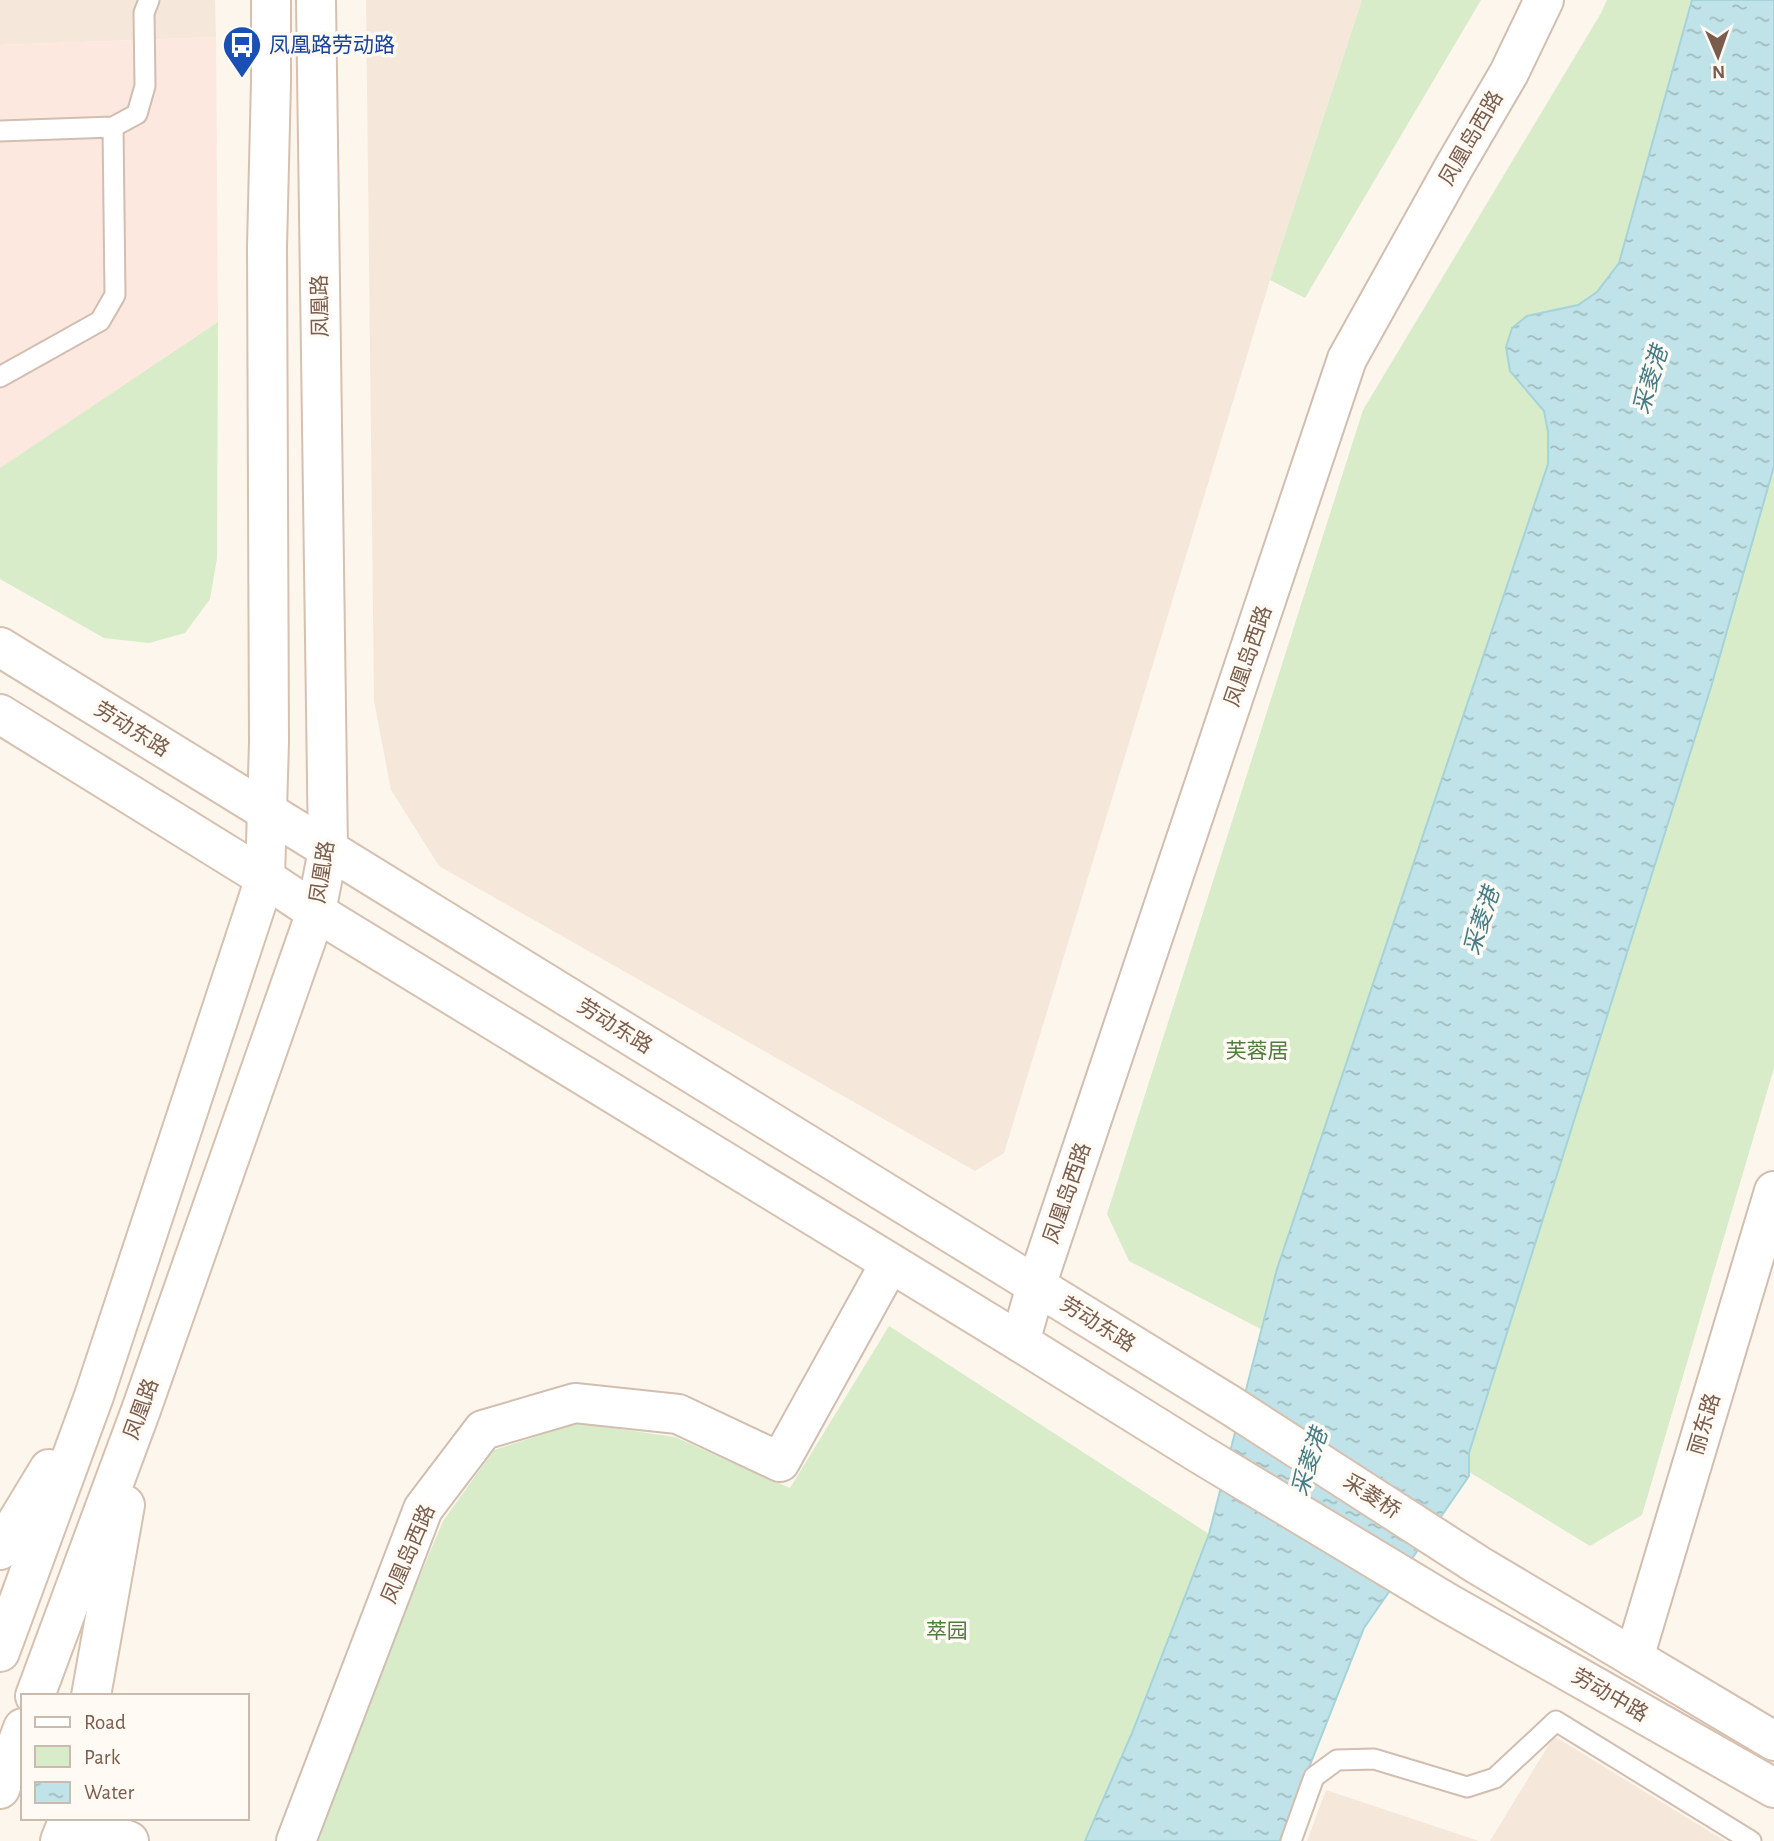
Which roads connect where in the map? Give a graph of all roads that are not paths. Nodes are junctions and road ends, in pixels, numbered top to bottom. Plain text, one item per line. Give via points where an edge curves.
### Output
1 (149, 0) edge
2 (271, 0) edge
3 (316, 0) edge
4 (1544, 0) edge
5 (113, 127) junction
6 (0, 131) edge
7 (0, 377) edge
8 (0, 648) edge
9 (0, 714) edge
10 (268, 813) junction
11 (328, 850) junction
12 (265, 877) junction
13 (316, 912) junction
14 (1774, 1191) edge
15 (890, 1263) junction
16 (1036, 1286) junction
17 (1020, 1342) junction
18 (94, 1396) junction
19 (1230, 1405) joint
20 (141, 1410) junction
21 (0, 1550) edge
22 (1478, 1564) joint
23 (0, 1652) edge
24 (1634, 1658) junction
25 (36, 1694) edge
26 (91, 1694) edge
27 (21, 1733) edge
28 (1774, 1741) edge
29 (1774, 1787) edge
30 (0, 1789) edge
31 (69, 1820) edge
32 (75, 1820) edge
33 (60, 1841) edge
34 (129, 1841) edge
35 (296, 1841) edge
36 (1291, 1841) edge
37 (1752, 1841) edge

1 - 5 lane via 144,13 145,86 136,114
2 - 10 main road
3 - 11 main road, 凤凰路
4 - 16 main road, 凤凰岛西路 via 1509,73 1347,359
5 - 6 lane
5 - 7 lane via 115,295 100,321
8 - 10 main road, 劳动东路
9 - 12 main road
10 - 11 main road, 劳动东路
10 - 12 main road
11 - 13 main road, 凤凰路
11 - 16 main road, 劳动东路
12 - 13 main road
12 - 18 main road
13 - 15 main road
13 - 20 main road, 凤凰路
14 - 24 main road, 丽东路
15 - 17 main road
15 - 35 main road, 凤凰岛西路 via 780,1462 678,1414 575,1403 483,1430 423,1509
16 - 17 main road, 凤凰岛西路
16 - 19 main road, 劳动东路
17 - 29 main road, 劳动中路 via 1446,1602
18 - 21 main road
18 - 23 main road
19 - 22 main road, 采菱桥
20 - 25 main road, 凤凰路
20 - 26 main road
22 - 24 main road, 劳动中路
24 - 28 main road, 劳动中路
27 - 30 main road
31 - 33 main road
32 - 34 main road
36 - 37 lane via 1314,1777 1337,1760 1374,1759 1467,1787 1495,1778 1556,1721

